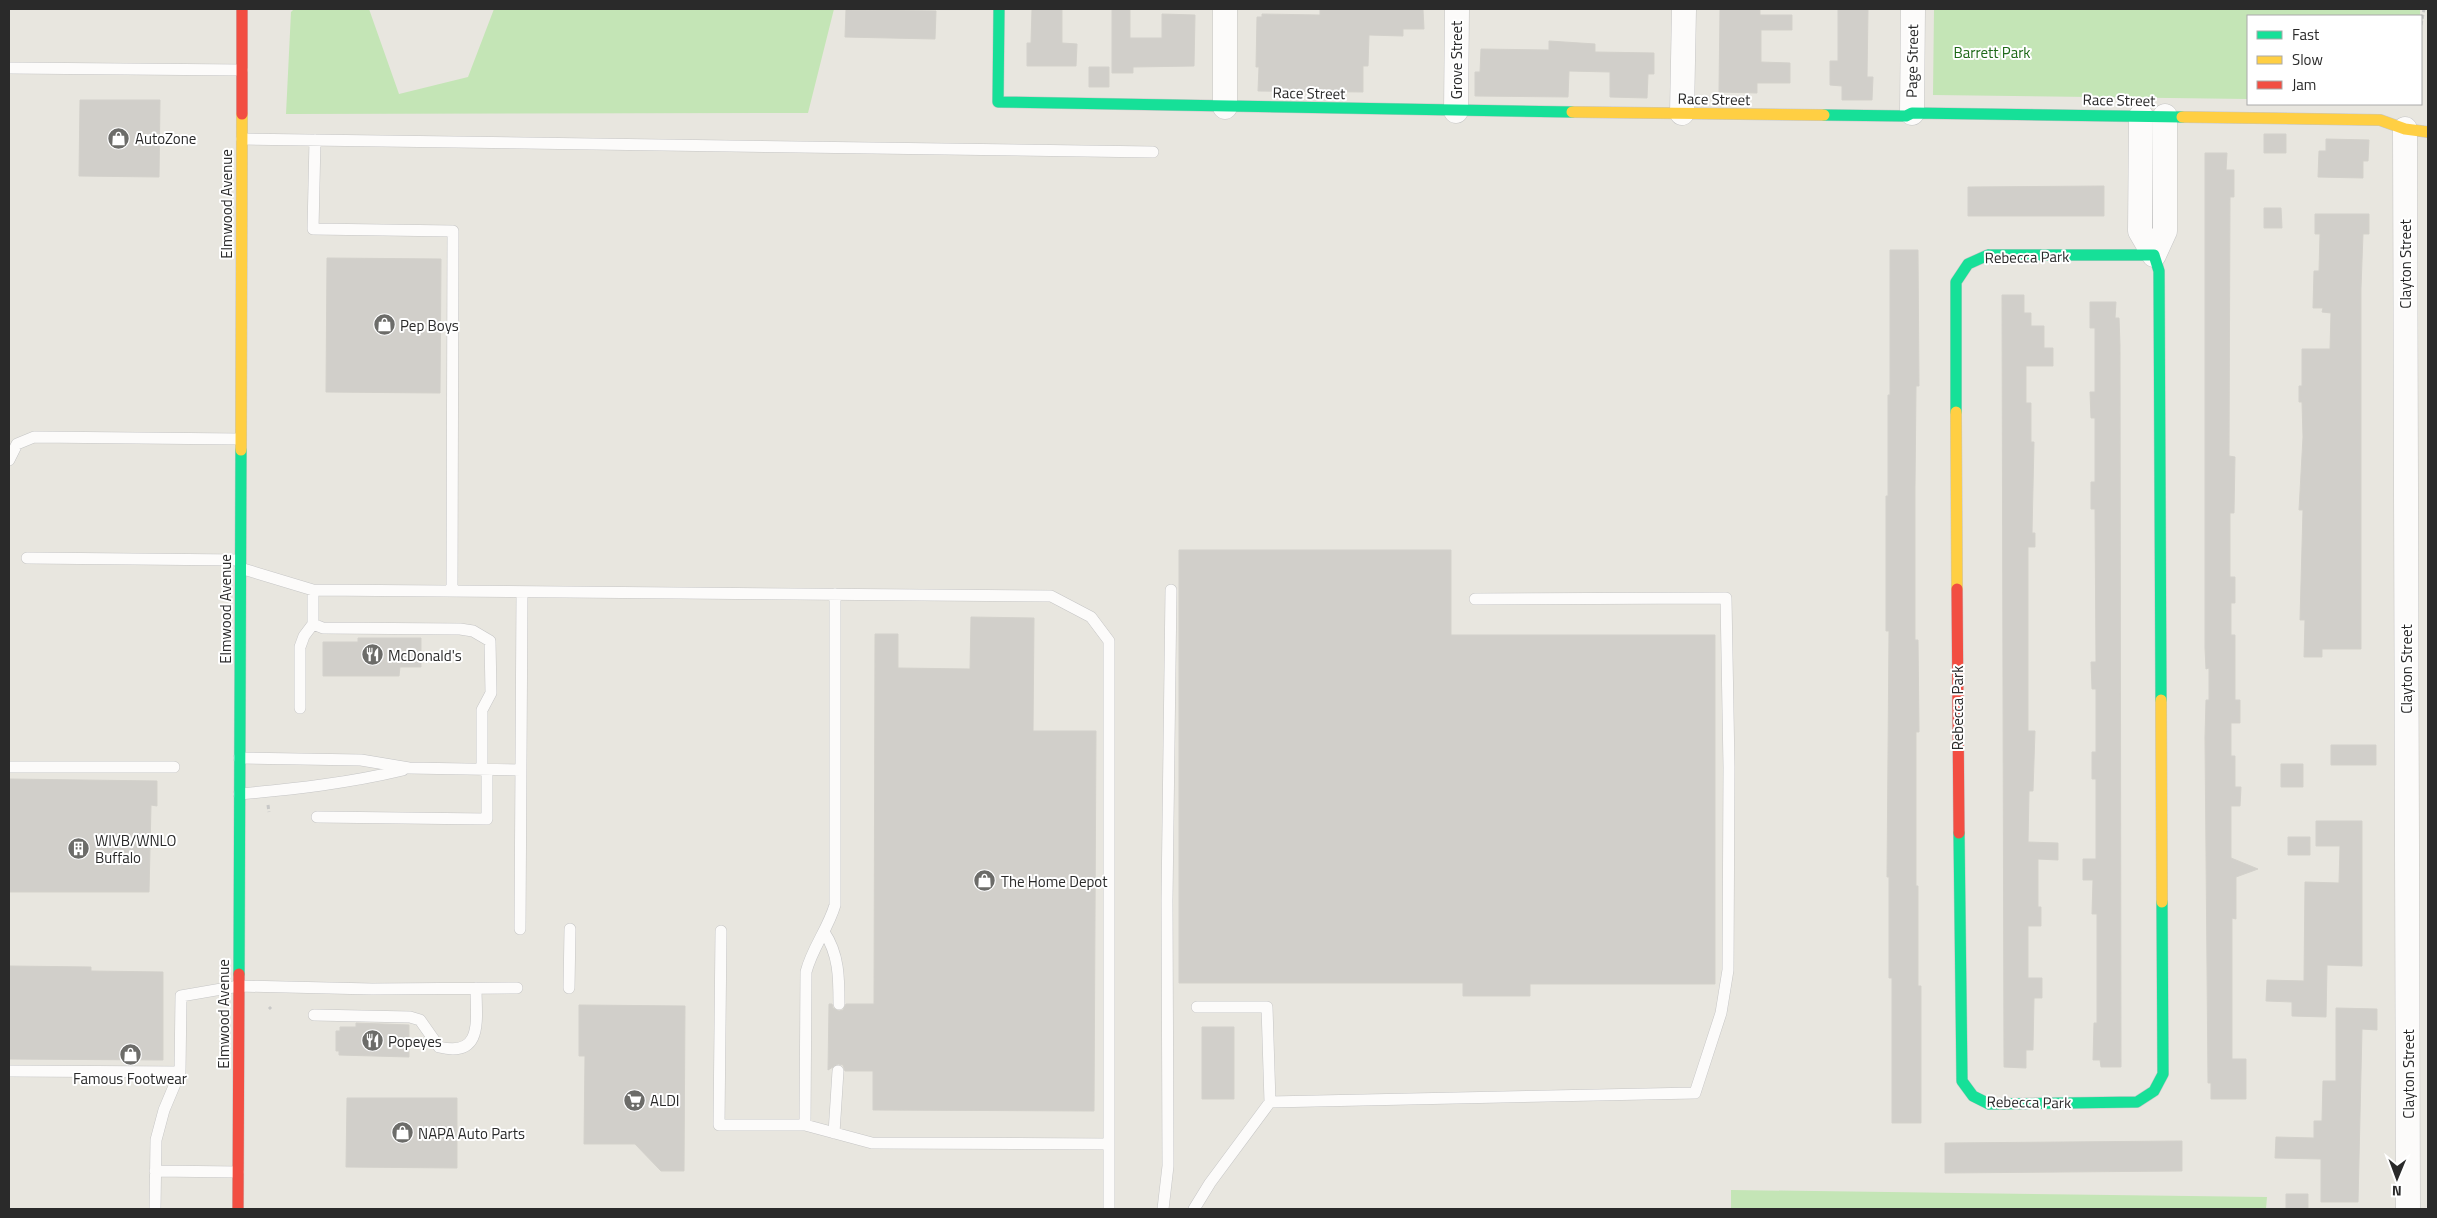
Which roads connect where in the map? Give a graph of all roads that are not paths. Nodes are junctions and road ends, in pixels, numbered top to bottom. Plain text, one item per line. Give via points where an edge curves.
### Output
1 (242, 9) edge
2 (999, 9) edge
3 (1225, 9) edge
4 (1457, 9) edge
5 (1684, 9) edge
6 (1913, 9) edge
7 (9, 68) edge
8 (242, 70) junction
9 (1225, 107) junction
10 (1456, 111) junction
11 (1682, 113) junction
12 (1912, 113) junction
13 (2141, 116) junction
14 (2166, 116) junction
15 (2417, 130) edge
16 (241, 140) junction
17 (315, 140) junction
18 (1153, 152) dead end
19 (2154, 255) junction
20 (240, 439) junction
21 (13, 441) edge
22 (9, 460) edge
23 (27, 558) dead end
24 (240, 564) junction
25 (313, 590) junction
26 (1171, 590) dead end
27 (452, 591) junction
28 (522, 592) junction
29 (835, 594) junction
30 (1475, 598) dead end
31 (313, 624) junction
32 (300, 708) dead end
33 (240, 758) junction
34 (174, 766) dead end
35 (9, 767) edge
36 (409, 768) junction
37 (484, 770) junction
38 (521, 770) junction
39 (239, 794) junction
40 (317, 817) dead end
41 (520, 928) dead end
42 (570, 929) dead end
43 (721, 931) dead end
44 (824, 932) junction
45 (239, 986) junction
46 (476, 988) junction
47 (517, 988) dead end
48 (569, 988) dead end
49 (839, 1004) dead end
50 (1197, 1007) dead end
51 (314, 1016) dead end
52 (2418, 1053) edge
53 (9, 1071) edge
54 (838, 1071) dead end
55 (180, 1072) junction
56 (1270, 1102) junction
57 (805, 1125) junction
58 (834, 1133) junction
59 (1109, 1144) junction
60 (155, 1170) junction
61 (238, 1172) junction
62 (155, 1209) edge
63 (238, 1209) edge
64 (1109, 1209) edge
65 (1162, 1209) edge
66 (1194, 1209) edge
67 (2408, 1209) edge

1 - 8 street, Elmwood Avenue
2 - 9 street, Race Street via 998,102
3 - 9 street
4 - 10 street, Grove Street
5 - 11 street
6 - 12 street, Page Street
7 - 8 lane
8 - 16 street, Elmwood Avenue
9 - 10 street, Race Street
10 - 11 street, Race Street
11 - 12 street, Race Street via 1906,116
12 - 13 street, Race Street
13 - 14 street, Race Street
13 - 19 street, Rebecca Park via 2140,231
14 - 15 street, Race Street via 2380,120
14 - 19 street via 2165,231
15 - 52 street, Clayton Street
16 - 17 lane
16 - 20 street, Elmwood Avenue
17 - 18 lane
17 - 27 lane via 313,229 453,231
19 - 19 street, Rebecca Park via 2160,291 2163,1074 2155,1091 2137,1102 1989,1104 1976,1100 1967,1092 1960,1070 1956,282 1968,262 1988,255
20 - 21 lane via 34,437
20 - 24 street, Elmwood Avenue
21 - 22 lane
23 - 24 lane
24 - 25 lane
24 - 33 street, Elmwood Avenue
25 - 27 lane
25 - 31 lane
26 - 65 lane via 1168,1166
27 - 28 lane
28 - 29 lane
28 - 38 lane
29 - 44 lane via 835,905
29 - 59 lane via 1051,596 1091,617 1109,641
30 - 56 lane via 1726,598 1728,970 1721,1013 1695,1093
31 - 32 lane via 300,647
31 - 37 lane via 323,628 460,630 483,635 490,641 490,693 482,710
33 - 36 lane via 361,760
33 - 39 street, Elmwood Avenue
34 - 35 lane
36 - 37 lane
36 - 39 lane via 357,781
37 - 38 lane
37 - 40 lane via 487,819
38 - 41 lane
39 - 45 street, Elmwood Avenue
42 - 48 lane
43 - 57 lane via 719,1125
44 - 49 lane via 832,943 836,958
44 - 57 lane via 806,972
45 - 46 lane
45 - 55 lane via 181,996
45 - 61 street, Elmwood Avenue
46 - 47 lane
46 - 51 lane via 475,1036 467,1046 451,1050 439,1047 420,1020 410,1017
50 - 56 lane via 1267,1007
52 - 67 street, Clayton Street
53 - 55 lane
54 - 58 lane
55 - 60 lane via 156,1140
56 - 66 lane
57 - 58 lane
58 - 59 lane via 872,1143
59 - 64 lane
60 - 61 lane
60 - 62 lane
61 - 63 street, Elmwood Avenue

